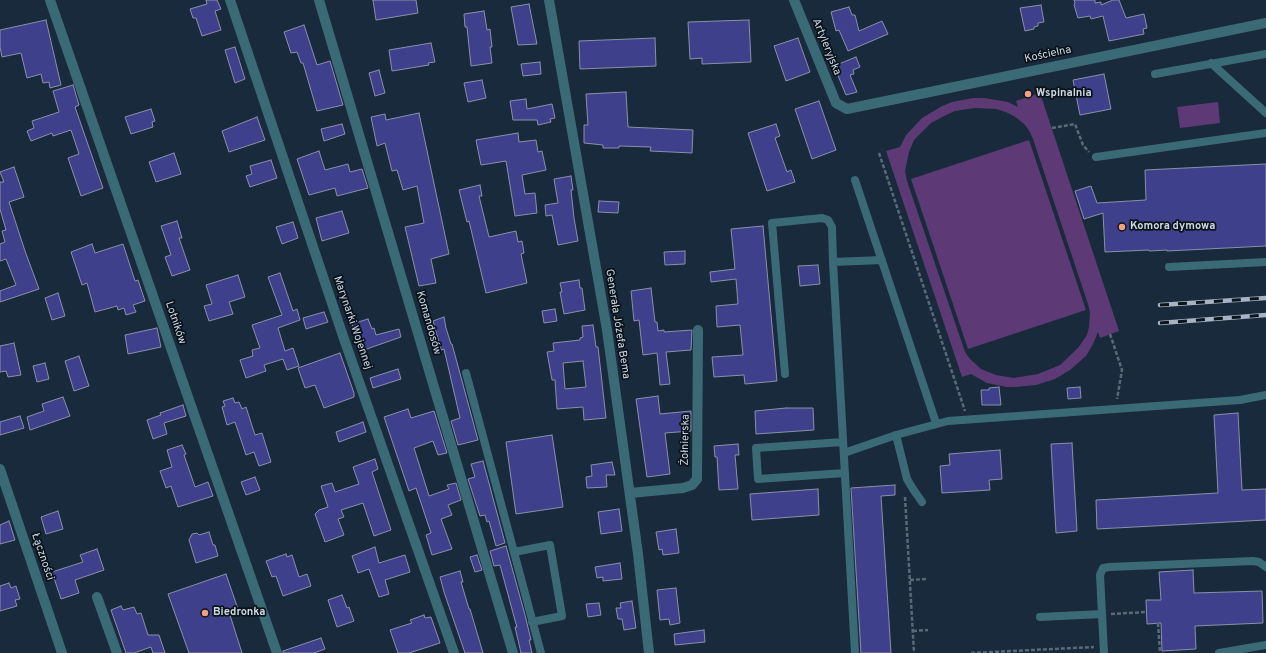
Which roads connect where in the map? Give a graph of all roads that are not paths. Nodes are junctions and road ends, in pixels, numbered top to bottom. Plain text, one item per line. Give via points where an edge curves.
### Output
1 (50, 0) edge
2 (230, 0) edge
3 (319, 0) edge
4 (549, 0) edge
5 (794, 0) edge
6 (1266, 23) edge
7 (1266, 54) edge
8 (1211, 63) junction
9 (1155, 74) dead end
10 (836, 103) joint
11 (1266, 113) edge
12 (1266, 133) edge
13 (1096, 157) road end
14 (855, 180) dead end
15 (882, 260) junction
16 (834, 262) junction
17 (1266, 262) edge
18 (1168, 267) dead end
19 (698, 330) dead end
20 (466, 373) dead end
21 (785, 374) dead end
22 (1266, 395) edge
23 (936, 423) junction
24 (896, 435) junction
25 (843, 442) junction
26 (844, 453) junction
27 (0, 469) edge
28 (845, 473) junction
29 (630, 493) junction
30 (922, 502) dead end
31 (514, 552) junction
32 (1266, 567) edge
33 (97, 598) dead end
34 (1102, 614) junction
35 (1040, 617) dead end
36 (532, 622) junction
37 (1266, 645) edge
38 (1103, 650) edge
39 (62, 653) edge
40 (117, 653) edge
41 (277, 653) edge
42 (454, 653) edge
43 (513, 653) edge
44 (541, 653) edge
45 (649, 653) edge
46 (854, 653) edge
47 (1218, 653) edge

1 - 41 street, Lotników
2 - 42 street, Marynarki Wojennej via 343,336
3 - 43 street, Komandosów
4 - 29 street, Generała Józefa Bema via 607,330
5 - 10 street, Artyleryjska
6 - 10 street, Kościelna via 847,109
7 - 8 lane
8 - 9 lane
8 - 11 lane
12 - 13 lane
14 - 15 lane
15 - 16 lane
15 - 23 lane
16 - 21 lane via 832,227 828,220 822,218 772,223
16 - 25 lane
17 - 18 lane
19 - 29 street, Żołnierska via 697,479 692,485 683,488
20 - 31 lane
22 - 23 lane via 1240,400
23 - 24 lane
24 - 26 lane
24 - 30 lane via 907,479
25 - 26 lane
25 - 28 lane via 756,448 758,479
26 - 28 lane
27 - 39 street, Łączności
28 - 46 lane
29 - 45 street, Generała Józefa Bema
31 - 36 lane
31 - 36 lane via 550,545 562,616
32 - 34 lane via 1254,561 1106,567 1100,575
33 - 40 street
34 - 35 lane
34 - 38 lane
36 - 44 lane
37 - 47 lane

